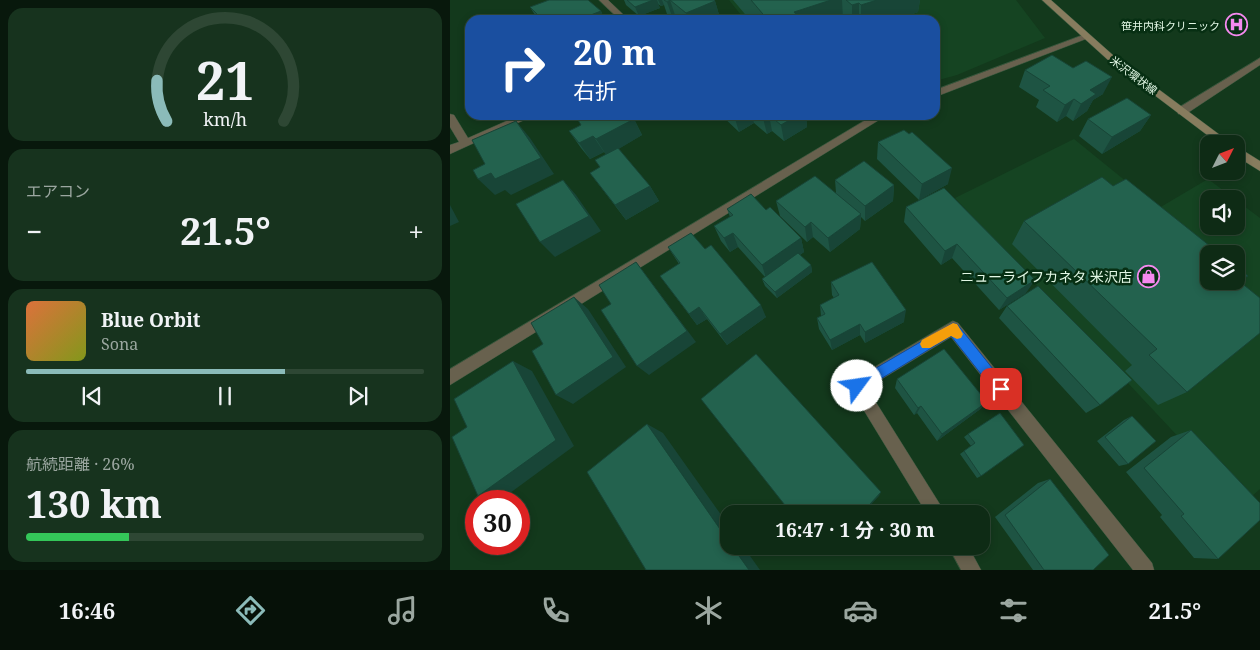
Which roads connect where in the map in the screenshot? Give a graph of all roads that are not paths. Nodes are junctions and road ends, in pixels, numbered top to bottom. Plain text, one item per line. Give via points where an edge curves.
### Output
1 (603, 0) edge
2 (1046, 0) edge
3 (620, 15) edge
4 (1086, 37) junction
5 (1260, 61) edge
6 (940, 92) edge
7 (1182, 111) junction
8 (450, 118) edge
9 (518, 120) edge
10 (874, 120) edge
11 (1215, 135) edge
12 (465, 143) junction
13 (450, 150) edge
14 (1245, 156) edge
15 (1260, 167) edge
16 (450, 378) edge
17 (931, 505) edge
18 (963, 555) edge
19 (972, 570) edge
20 (1145, 570) edge

1 - 3 street
2 - 4 main road, 米沢環状線
4 - 6 street
4 - 7 main road, 米沢環状線
5 - 7 street
7 - 11 main road, 米沢環状線
8 - 12 street
9 - 12 street
10 - 16 street
12 - 13 street
14 - 15 main road
17 - 20 street via 857,386 953,328
18 - 19 street

